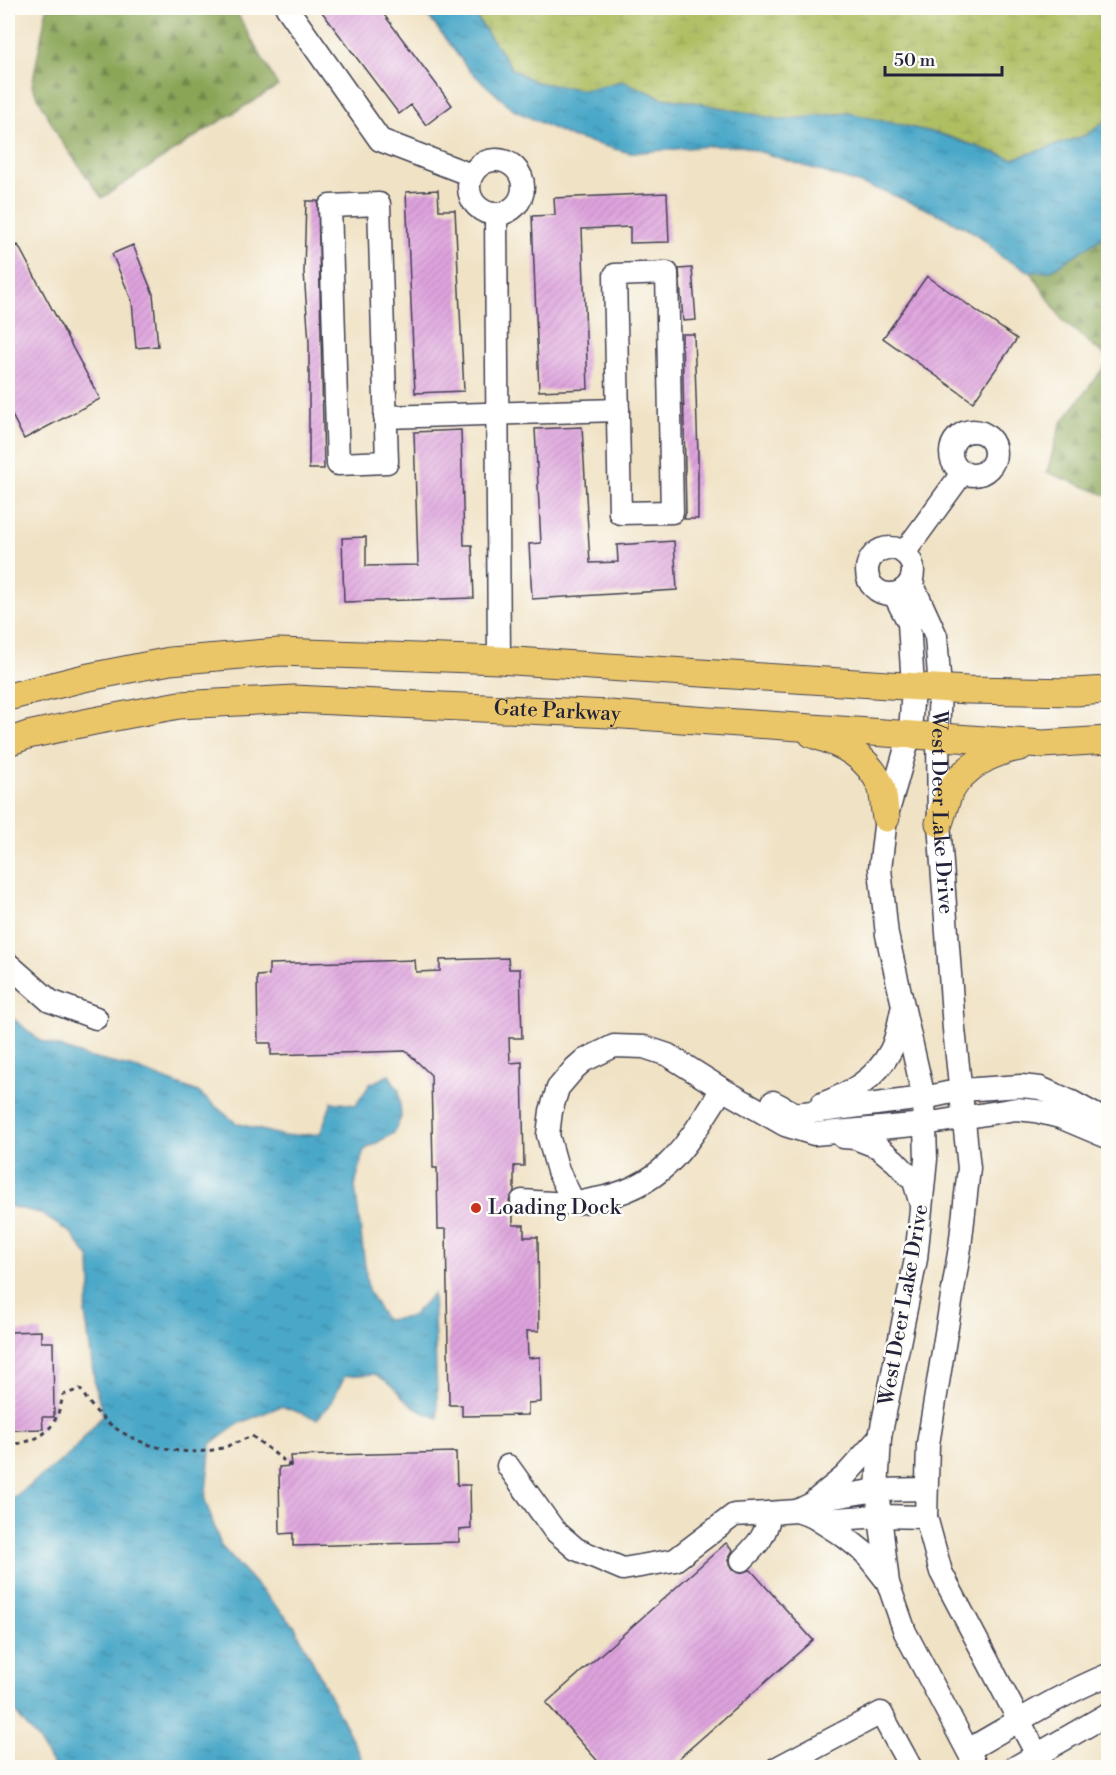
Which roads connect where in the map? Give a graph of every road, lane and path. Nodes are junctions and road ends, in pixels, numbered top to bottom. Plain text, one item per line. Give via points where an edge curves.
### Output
1 (287, 8) edge
2 (471, 175) junction
3 (496, 214) junction
4 (618, 410) junction
5 (497, 413) junction
6 (385, 417) junction
7 (963, 472) dead end
8 (904, 553) junction
9 (902, 587) junction
10 (499, 660) junction
11 (913, 686) junction
12 (940, 689) junction
13 (1108, 690) edge
14 (8, 697) edge
15 (786, 725) junction
16 (909, 734) junction
17 (938, 737) junction
18 (1108, 740) edge
19 (8, 742) edge
20 (1043, 744) junction
21 (886, 818) junction
22 (939, 823) junction
23 (8, 964) edge
24 (903, 1005) junction
25 (96, 1018) dead end
26 (724, 1083) junction
27 (961, 1090) junction
28 (924, 1098) junction
29 (796, 1114) junction
30 (963, 1116) junction
31 (1085, 1118) junction
32 (1108, 1122) edge
33 (925, 1124) junction
34 (814, 1134) junction
35 (1108, 1135) edge
36 (522, 1201) dead end
37 (574, 1203) junction
38 (922, 1205) junction
39 (880, 1437) junction
40 (8, 1445) edge
41 (291, 1466) dead end
42 (508, 1466) dead end
43 (927, 1489) junction
44 (877, 1490) junction
45 (806, 1511) junction
46 (770, 1513) junction
47 (880, 1516) junction
48 (926, 1517) junction
49 (742, 1560) dead end
50 (888, 1582) junction
51 (1108, 1676) edge
52 (1108, 1714) edge
53 (1019, 1720) junction
54 (972, 1759) edge
55 (1041, 1761) edge
56 (777, 1767) edge
57 (911, 1767) edge
58 (1014, 1767) edge

1 - 2 street via 380,140
2 - 3 street via 473,202
2 - 3 street via 484,162 492,160 516,168 521,176 522,194 513,208
3 - 5 street
4 - 4 street via 620,513 672,512 667,273 615,274
4 - 5 street
5 - 6 street
5 - 10 street
6 - 6 street via 387,462 338,464 330,206 379,204
7 - 8 street
8 - 9 street via 912,566
8 - 9 street via 897,549 882,550 867,573 873,587 886,594
9 - 11 street, West Deer Lake Drive
9 - 12 street, West Deer Lake Drive via 936,636
10 - 11 main road
10 - 14 main road via 279,652 170,661
11 - 12 main road
11 - 16 street, West Deer Lake Drive
12 - 13 main road
12 - 17 street, West Deer Lake Drive
15 - 16 main road, Gate Parkway
15 - 19 main road, Gate Parkway via 294,699 179,705
15 - 21 main road via 840,743 858,755 881,787
16 - 17 main road, Gate Parkway
16 - 21 street, West Deer Lake Drive
17 - 20 main road, Gate Parkway
17 - 22 street, West Deer Lake Drive
18 - 20 main road, Gate Parkway
20 - 22 main road via 1005,750 970,769 950,792
21 - 24 street, West Deer Lake Drive via 880,869 887,935
22 - 27 street, West Deer Lake Drive
23 - 25 street via 50,1001
24 - 28 street, West Deer Lake Drive
24 - 29 street via 892,1049 879,1070 861,1086
26 - 29 street
26 - 34 street via 785,1125
26 - 37 street via 692,1137 664,1169 638,1187
26 - 37 street via 644,1047 614,1046 583,1061 558,1088 548,1135 558,1170
27 - 28 street
27 - 30 street, West Deer Lake Drive
27 - 31 street via 1040,1088
28 - 29 street
28 - 33 street, West Deer Lake Drive
30 - 31 street via 1026,1110
30 - 33 street
30 - 43 street, West Deer Lake Drive via 969,1168 928,1444
31 - 32 street
31 - 35 street
33 - 34 street
33 - 38 street, West Deer Lake Drive
34 - 38 street via 855,1138 878,1147 914,1181
36 - 37 street
38 - 39 street, West Deer Lake Drive via 916,1259
39 - 44 street, West Deer Lake Drive
39 - 45 street
40 - 41 path via 43,1436 60,1410 63,1395 80,1389 101,1417 129,1436 160,1448 188,1452 220,1448 252,1436
42 - 46 street via 554,1530 576,1549 623,1569 675,1560 734,1515
43 - 44 street
43 - 48 street, West Deer Lake Drive
44 - 45 street via 822,1499
44 - 47 street, West Deer Lake Drive
45 - 46 street
45 - 47 street via 823,1520
45 - 50 street via 865,1553
46 - 49 street via 768,1529
47 - 48 street
47 - 50 street, West Deer Lake Drive
48 - 53 street, West Deer Lake Drive via 941,1572
50 - 54 street, West Deer Lake Drive via 905,1632
51 - 53 street
52 - 55 street
53 - 54 street
53 - 55 street, West Deer Lake Drive
55 - 58 street
56 - 57 street via 882,1713

